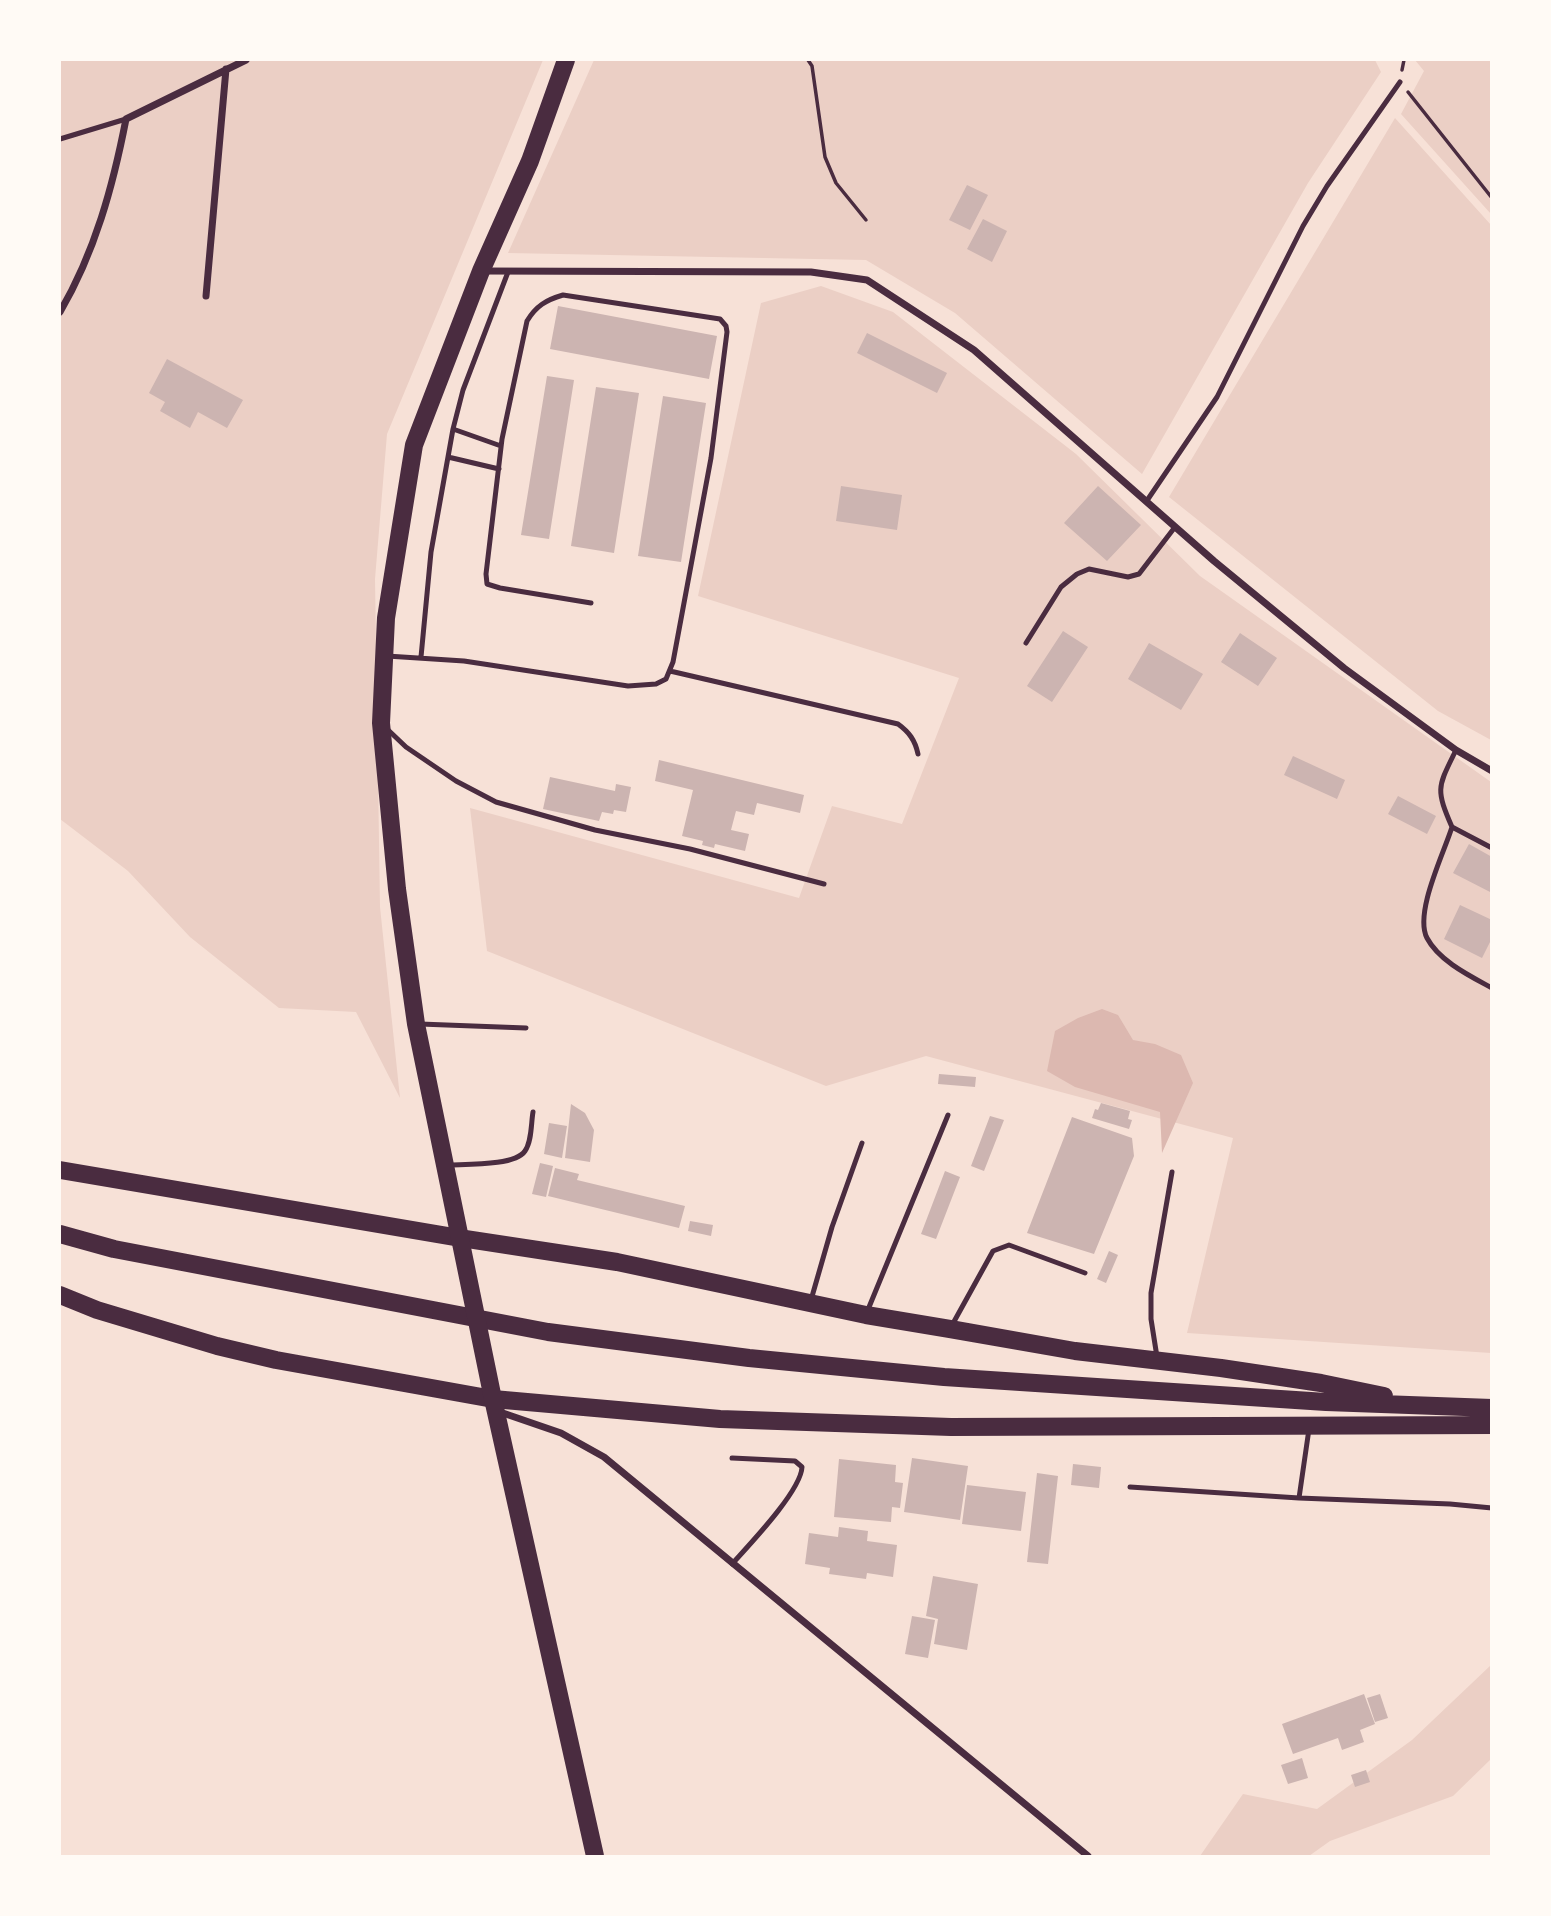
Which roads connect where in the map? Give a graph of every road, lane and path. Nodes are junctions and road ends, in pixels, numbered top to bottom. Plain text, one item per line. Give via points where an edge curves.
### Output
1 (246, 60) edge
2 (566, 60) edge
3 (808, 60) edge
4 (1404, 60) edge
5 (226, 69) junction
6 (1400, 82) junction
7 (126, 119) junction
8 (60, 139) edge
9 (1492, 198) edge
10 (866, 220) dead end
11 (481, 271) junction
12 (508, 272) junction
13 (206, 296) dead end
14 (60, 312) edge
15 (453, 429) junction
16 (502, 446) junction
17 (448, 457) junction
18 (499, 469) junction
19 (1146, 502) junction
20 (1175, 527) junction
21 (591, 603) dead end
22 (1026, 643) dead end
23 (384, 656) junction
24 (421, 657) junction
25 (670, 671) junction
26 (381, 723) junction
27 (1456, 750) junction
28 (918, 754) dead end
29 (1492, 771) edge
30 (1452, 827) junction
31 (1492, 848) edge
32 (824, 884) dead end
33 (1492, 988) edge
34 (416, 1024) junction
35 (526, 1028) dead end
36 (533, 1112) dead end
37 (948, 1115) dead end
38 (862, 1143) dead end
39 (445, 1165) junction
40 (60, 1170) edge
41 (1172, 1172) dead end
42 (60, 1234) edge
43 (460, 1238) junction
44 (1085, 1273) dead end
45 (60, 1295) edge
46 (810, 1303) junction
47 (866, 1315) junction
48 (950, 1329) junction
49 (1158, 1360) junction
50 (495, 1405) junction
51 (1436, 1406) junction
52 (1492, 1408) edge
53 (1492, 1425) edge
54 (1309, 1428) junction
55 (732, 1458) dead end
56 (1130, 1487) dead end
57 (1299, 1498) junction
58 (1492, 1508) edge
59 (732, 1564) junction
60 (595, 1857) edge
61 (1088, 1857) edge

1 - 5 street
2 - 11 main road via 530,161
3 - 10 path via 825,157 836,183
4 - 6 path
5 - 7 street
5 - 13 street
6 - 9 path
6 - 19 lane via 1327,186 1217,397
7 - 8 lane
7 - 14 street via 106,207
11 - 12 street
11 - 23 main road via 414,445
12 - 15 lane
12 - 19 street via 811,272 867,280 974,350
15 - 16 lane
15 - 17 lane
16 - 18 lane
16 - 25 lane via 527,321 545,300 563,295 710,317 726,326 711,458
17 - 18 lane
17 - 24 lane via 431,552
18 - 21 lane via 488,584
19 - 20 street
20 - 22 lane via 1139,573 1128,577 1089,569 1077,574 1061,587
20 - 27 street via 1344,668
23 - 24 lane
23 - 26 main road
24 - 25 lane via 628,686 656,684
25 - 28 lane via 898,724 916,743
26 - 32 lane via 406,747 496,802
26 - 34 main road
27 - 29 street
27 - 30 lane via 1438,790
30 - 31 lane
30 - 33 lane via 1423,923 1427,939 1446,960
34 - 35 lane
34 - 39 main road
36 - 39 lane via 525,1151 513,1160
37 - 47 lane
38 - 46 lane
39 - 43 main road
40 - 43 main road
41 - 49 lane via 1152,1293
42 - 51 main road via 114,1249 548,1332 749,1358 944,1377
43 - 46 main road via 617,1262
43 - 50 main road
44 - 48 lane via 1009,1245 1000,1247 993,1251
45 - 50 main road via 229,1349
46 - 47 main road
47 - 48 main road
48 - 49 main road
49 - 51 main road via 1321,1383
50 - 54 main road via 951,1427
50 - 59 street via 604,1457
50 - 60 main road
51 - 52 main road
53 - 54 main road
54 - 57 lane
55 - 59 lane via 795,1461 802,1467 800,1478 768,1525
56 - 57 lane
57 - 58 lane
59 - 61 street

